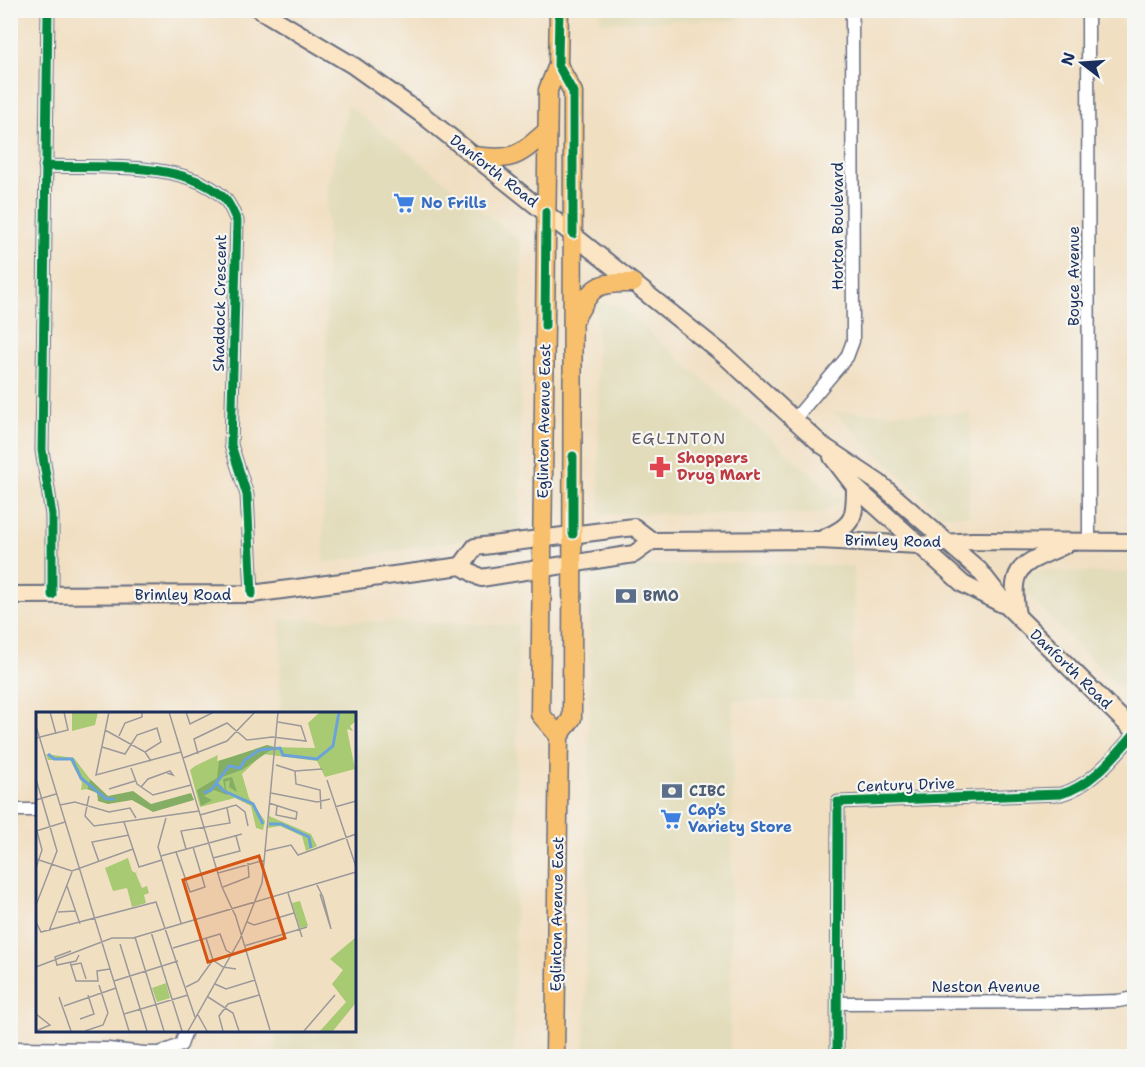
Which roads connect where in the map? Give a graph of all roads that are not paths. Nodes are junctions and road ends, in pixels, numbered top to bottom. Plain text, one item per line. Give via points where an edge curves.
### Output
1 (48, 10) edge
2 (260, 10) edge
3 (559, 10) edge
4 (852, 10) edge
5 (1088, 10) edge
6 (558, 65) junction
7 (547, 131) junction
8 (474, 156) junction
9 (45, 166) junction
10 (546, 212) junction
11 (573, 234) junction
12 (633, 283) junction
13 (573, 323) junction
14 (793, 421) junction
15 (822, 445) junction
16 (855, 487) junction
17 (573, 534) junction
18 (543, 538) junction
19 (819, 540) junction
20 (652, 541) junction
21 (1081, 542) junction
22 (1134, 542) edge
23 (947, 543) junction
24 (919, 545) junction
25 (573, 564) junction
26 (461, 566) junction
27 (542, 568) junction
28 (10, 594) edge
29 (252, 594) junction
30 (52, 595) junction
31 (1012, 611) junction
32 (1134, 732) edge
33 (559, 736) junction
34 (10, 810) edge
35 (36, 810) edge
36 (1134, 998) edge
37 (838, 1003) junction
38 (185, 1031) edge
39 (10, 1048) edge
40 (555, 1056) edge
41 (837, 1056) edge

1 - 9 street
2 - 8 main road, Danforth Road via 374,80
3 - 6 main road, Eglinton Avenue East
4 - 14 street, Horton Boulevard via 853,341 847,357
5 - 21 street, Boyce Avenue
6 - 7 main road, Eglinton Avenue East via 548,90
6 - 11 main road, Eglinton Avenue East via 573,92
7 - 8 main road via 523,152 505,160
7 - 10 main road, Eglinton Avenue East
8 - 10 main road, Danforth Road
9 - 29 street, Shaddock Crescent via 166,173 210,188 224,198 237,221 231,446 247,495
9 - 30 street via 42,450 52,514
10 - 11 main road, Danforth Road
10 - 18 main road, Eglinton Avenue East
11 - 12 main road, Danforth Road
11 - 13 main road, Eglinton Avenue East
12 - 13 main road via 606,282 594,287
12 - 14 main road, Danforth Road via 725,356
13 - 17 main road, Eglinton Avenue East
14 - 15 main road, Danforth Road
15 - 16 main road, Danforth Road
15 - 23 main road, Danforth Road via 879,483
16 - 19 main road via 855,514 844,530
16 - 24 main road, Danforth Road
17 - 18 main road, Brimley Road
17 - 20 main road, Brimley Road via 634,527
17 - 25 main road, Eglinton Avenue East
18 - 26 main road, Brimley Road via 475,547
18 - 27 main road, Eglinton Avenue East
19 - 20 main road, Brimley Road
19 - 24 main road, Brimley Road
20 - 25 main road, Brimley Road via 634,554
21 - 22 main road, Brimley Road
21 - 23 main road, Brimley Road
21 - 31 main road via 1027,564 1016,574
23 - 24 main road, Brimley Road
23 - 31 main road, Danforth Road via 979,570
24 - 31 main road, Danforth Road via 963,584
25 - 27 main road, Brimley Road
25 - 33 main road, Eglinton Avenue East via 572,718
26 - 27 main road, Brimley Road via 481,578
26 - 29 main road, Brimley Road
27 - 33 main road, Eglinton Avenue East via 540,714
28 - 30 main road, Brimley Road
29 - 30 main road, Brimley Road
31 - 32 main road, Danforth Road
32 - 37 street, Century Drive via 1088,781 1061,794 838,802
33 - 40 main road, Eglinton Avenue East
34 - 35 street
36 - 37 street, Neston Avenue via 1082,1002
37 - 41 street, Century Drive
38 - 39 street via 181,1045 159,1053 108,1048

